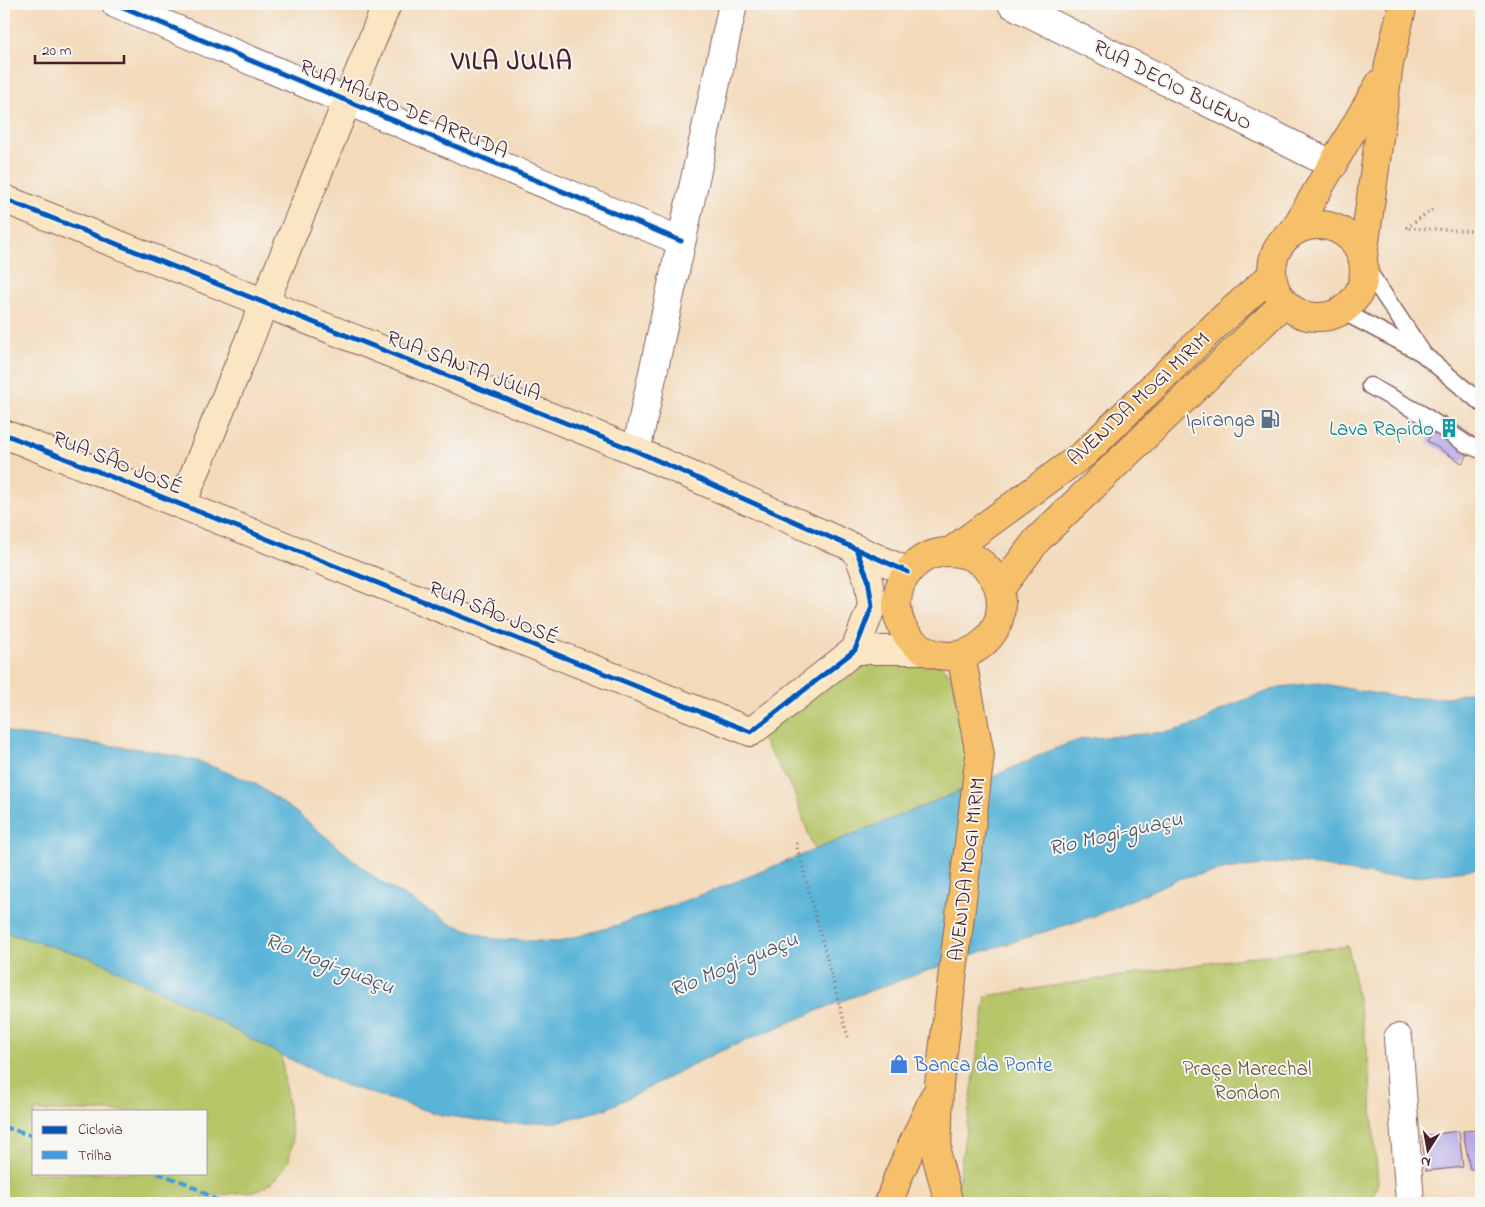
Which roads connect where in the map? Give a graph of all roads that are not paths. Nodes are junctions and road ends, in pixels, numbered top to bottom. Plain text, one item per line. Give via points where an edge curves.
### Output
1 (116, 4) edge
2 (387, 4) edge
3 (732, 4) edge
4 (1012, 4) edge
5 (1403, 4) edge
6 (1389, 64) junction
7 (346, 102) junction
8 (1333, 165) junction
9 (4, 199) edge
10 (1293, 232) junction
11 (681, 241) junction
12 (1363, 261) junction
13 (1272, 275) junction
14 (1284, 303) junction
15 (262, 304) junction
16 (1342, 311) junction
17 (1424, 355) junction
18 (1370, 386) dead end
19 (1481, 403) edge
20 (4, 434) edge
21 (1481, 450) edge
22 (636, 451) junction
23 (182, 504) junction
24 (856, 549) junction
25 (951, 552) junction
26 (908, 572) junction
27 (1000, 589) junction
28 (854, 650) junction
29 (925, 650) junction
30 (961, 655) junction
31 (1398, 1038) dead end
32 (939, 1084) junction
33 (889, 1203) edge
34 (949, 1203) edge
35 (1410, 1203) edge

1 - 7 street, RUA MAURO DE ARRUDA
2 - 7 street
3 - 11 street
4 - 8 street, RUA DECIO BUENO
5 - 6 main road
6 - 8 main road
6 - 12 main road
7 - 11 street, RUA MAURO DE ARRUDA
7 - 15 street
8 - 10 main road
9 - 15 street, RUA SANTA JÚLIA
10 - 12 main road via 1320,225 1334,228 1346,234 1356,245
10 - 13 main road via 1276,251
11 - 22 street
12 - 16 main road via 1364,278 1360,292
12 - 17 lane
13 - 14 main road
13 - 25 main road, AVENIDA MOGI MIRIM via 1085,453
14 - 16 main road via 1312,317 1327,317
14 - 27 main road, AVENIDA MOGI MIRIM via 1037,540
15 - 22 street, RUA SANTA JÚLIA
15 - 23 street
16 - 17 lane
17 - 19 lane
18 - 21 lane
20 - 23 street, RUA SÃO JOSÉ
22 - 24 street, RUA SANTA JÚLIA
23 - 28 street, RUA SÃO JOSÉ via 751,732
24 - 26 street, RUA SANTA JÚLIA
24 - 28 street, RUA SÃO JOSÉ via 868,579 872,606
25 - 26 main road, AVENIDA MOGI MIRIM via 934,553
25 - 27 main road, AVENIDA MOGI MIRIM via 981,562 993,574
26 - 29 main road, AVENIDA MOGI MIRIM via 899,588 897,606 901,624 911,639
27 - 30 main road via 1002,606 999,622 990,637
28 - 29 street
29 - 30 main road
30 - 32 main road, AVENIDA MOGI MIRIM via 980,754
31 - 35 street
32 - 33 main road, AVENIDA MOGI MIRIM
32 - 34 main road, AVENIDA MOGI MIRIM via 937,1158

